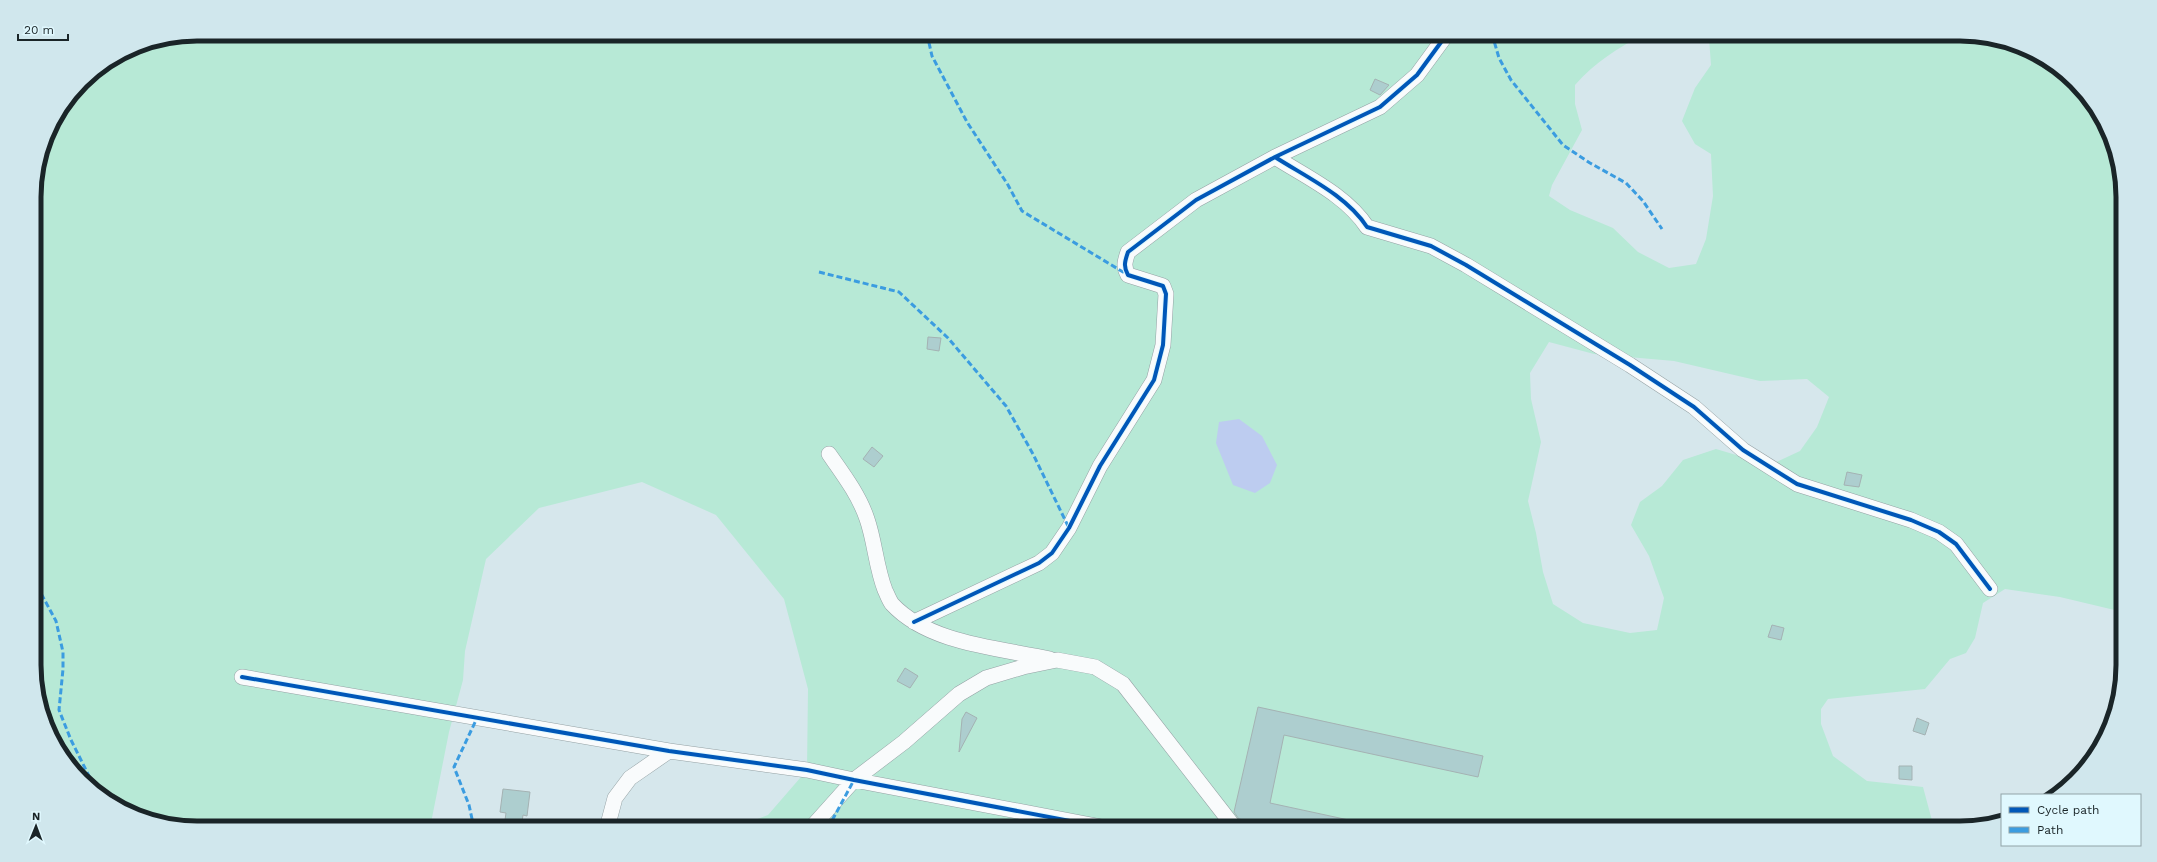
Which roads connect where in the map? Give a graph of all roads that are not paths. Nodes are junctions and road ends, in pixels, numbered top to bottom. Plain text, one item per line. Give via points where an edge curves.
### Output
1 (1442, 41) edge
2 (1276, 157) junction
3 (829, 454) dead end
4 (1990, 589) dead end
5 (914, 622) junction
6 (1057, 660) junction
7 (242, 676) dead end
8 (669, 751) junction
9 (854, 780) junction
10 (609, 821) edge
11 (817, 821) edge
12 (1070, 821) edge
13 (1230, 821) edge

1 - 2 street via 1417,75 1380,106
2 - 4 street via 1347,204 1367,227 1431,246 1630,365 1694,407 1743,450 1797,484 1911,520 1939,532 1956,544
2 - 5 street via 1196,200 1128,252 1124,262 1124,269 1128,275 1163,286 1166,294 1163,345 1154,380 1100,466 1081,506 1052,553 1039,563
3 - 5 street via 851,485 867,519 879,573 891,603
5 - 6 street via 940,634 977,645
6 - 9 street via 986,678 958,694 904,742
6 - 13 street via 1095,667 1123,684
7 - 8 street
8 - 9 street via 807,770
8 - 10 street via 630,778 615,798
9 - 11 street
9 - 12 street

